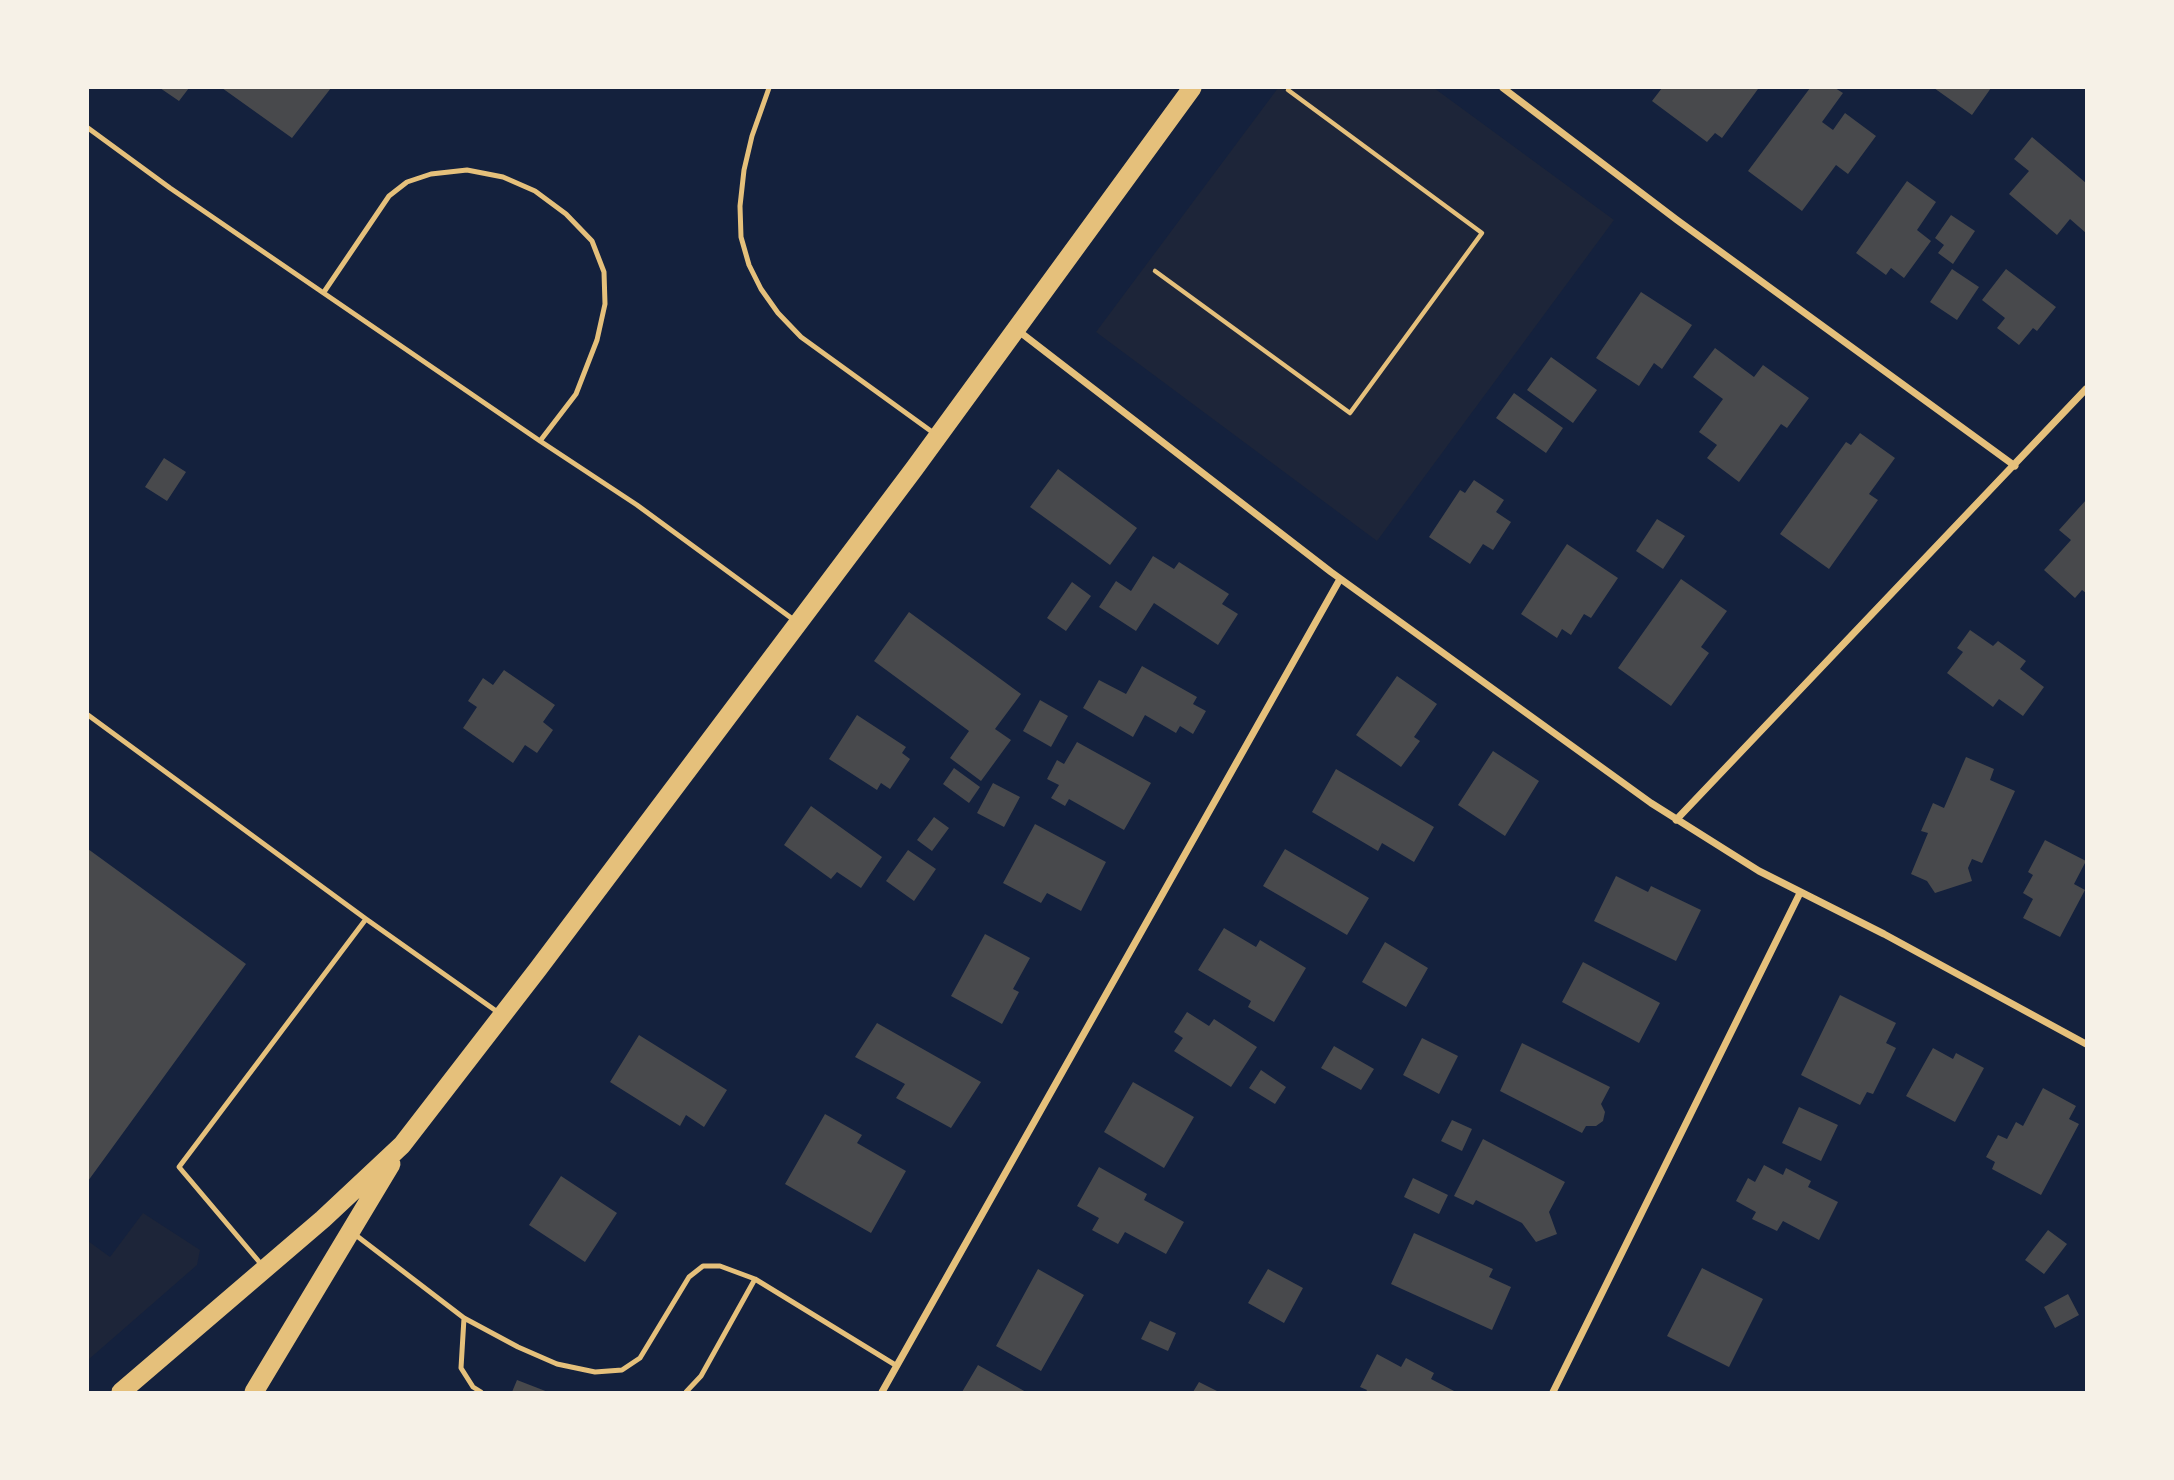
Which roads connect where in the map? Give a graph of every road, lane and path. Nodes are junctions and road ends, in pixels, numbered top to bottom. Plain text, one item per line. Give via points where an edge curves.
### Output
1 (769, 88) edge
2 (1192, 88) edge
3 (1503, 88) edge
4 (1288, 90) dead end
5 (88, 128) edge
6 (1155, 271) dead end
7 (324, 292) junction
8 (1016, 329) junction
9 (2087, 389) edge
10 (938, 436) junction
11 (540, 441) junction
12 (2015, 466) junction
13 (1340, 579) junction
14 (797, 623) junction
15 (88, 715) edge
16 (1676, 820) junction
17 (1800, 893) junction
18 (366, 919) junction
19 (502, 1015) junction
20 (2087, 1044) edge
21 (402, 1145) junction
22 (351, 1231) junction
23 (265, 1269) junction
24 (755, 1279) junction
25 (464, 1318) junction
26 (897, 1366) junction
27 (121, 1392) edge
28 (254, 1392) edge
29 (481, 1392) edge
30 (686, 1392) edge
31 (882, 1392) edge
32 (1553, 1392) edge

1 - 10 lane via 742,182 741,237 749,265 778,313 801,337
2 - 8 highway
3 - 12 street
4 - 6 path via 1482,233 1350,414
5 - 7 lane
7 - 11 lane
7 - 11 lane via 389,196 407,182 467,170 503,177 535,191 592,241 604,272 605,304 576,394
8 - 10 highway
8 - 13 street
9 - 12 street
10 - 14 highway
11 - 14 lane via 637,505
12 - 16 street
13 - 16 street
13 - 26 street
14 - 19 highway
15 - 18 lane
16 - 17 street
17 - 20 street
17 - 32 street
18 - 19 lane
18 - 23 lane via 179,1167
19 - 21 highway
21 - 22 highway
21 - 23 highway
22 - 25 lane
22 - 28 highway
23 - 27 highway
24 - 25 lane via 720,1266 703,1266 689,1277 640,1358 622,1370 595,1372 557,1364
24 - 26 lane
24 - 30 lane via 701,1376
25 - 29 lane via 461,1368
26 - 31 street

